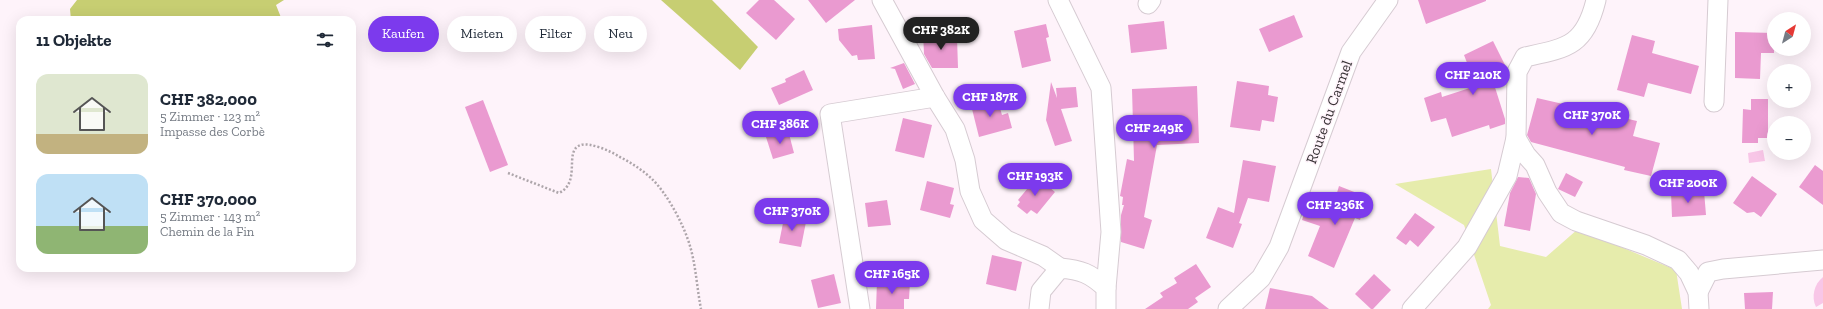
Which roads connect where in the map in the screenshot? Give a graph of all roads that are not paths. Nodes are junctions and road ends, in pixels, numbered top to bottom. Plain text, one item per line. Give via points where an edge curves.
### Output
1 (882, 0) edge
2 (1058, 0) edge
3 (1388, 0) edge
4 (1596, 0) edge
5 (1718, 0) edge
6 (935, 97) junction
7 (1714, 102) dead end
8 (1516, 138) junction
9 (1823, 260) edge
10 (1060, 268) junction
11 (1106, 288) junction
12 (1698, 300) edge
13 (860, 309) edge
14 (1039, 309) edge
15 (1106, 309) edge
16 (1228, 309) edge
17 (1412, 309) edge

1 - 6 street
2 - 11 street via 1100,88 1111,232
3 - 16 street, Route du Carmel via 1351,52 1280,246 1261,278
4 - 8 street via 1591,19 1578,39 1556,50 1525,57 1517,72
5 - 7 street
6 - 10 street via 955,129 965,160 970,191 983,220 1006,240 1043,256
6 - 13 street via 830,114
8 - 12 street via 1535,165 1547,192 1561,213 1678,260 1689,273
8 - 17 street via 1507,176 1467,247
9 - 12 street via 1708,272
10 - 11 street via 1093,275
10 - 14 street via 1041,291
11 - 15 street

